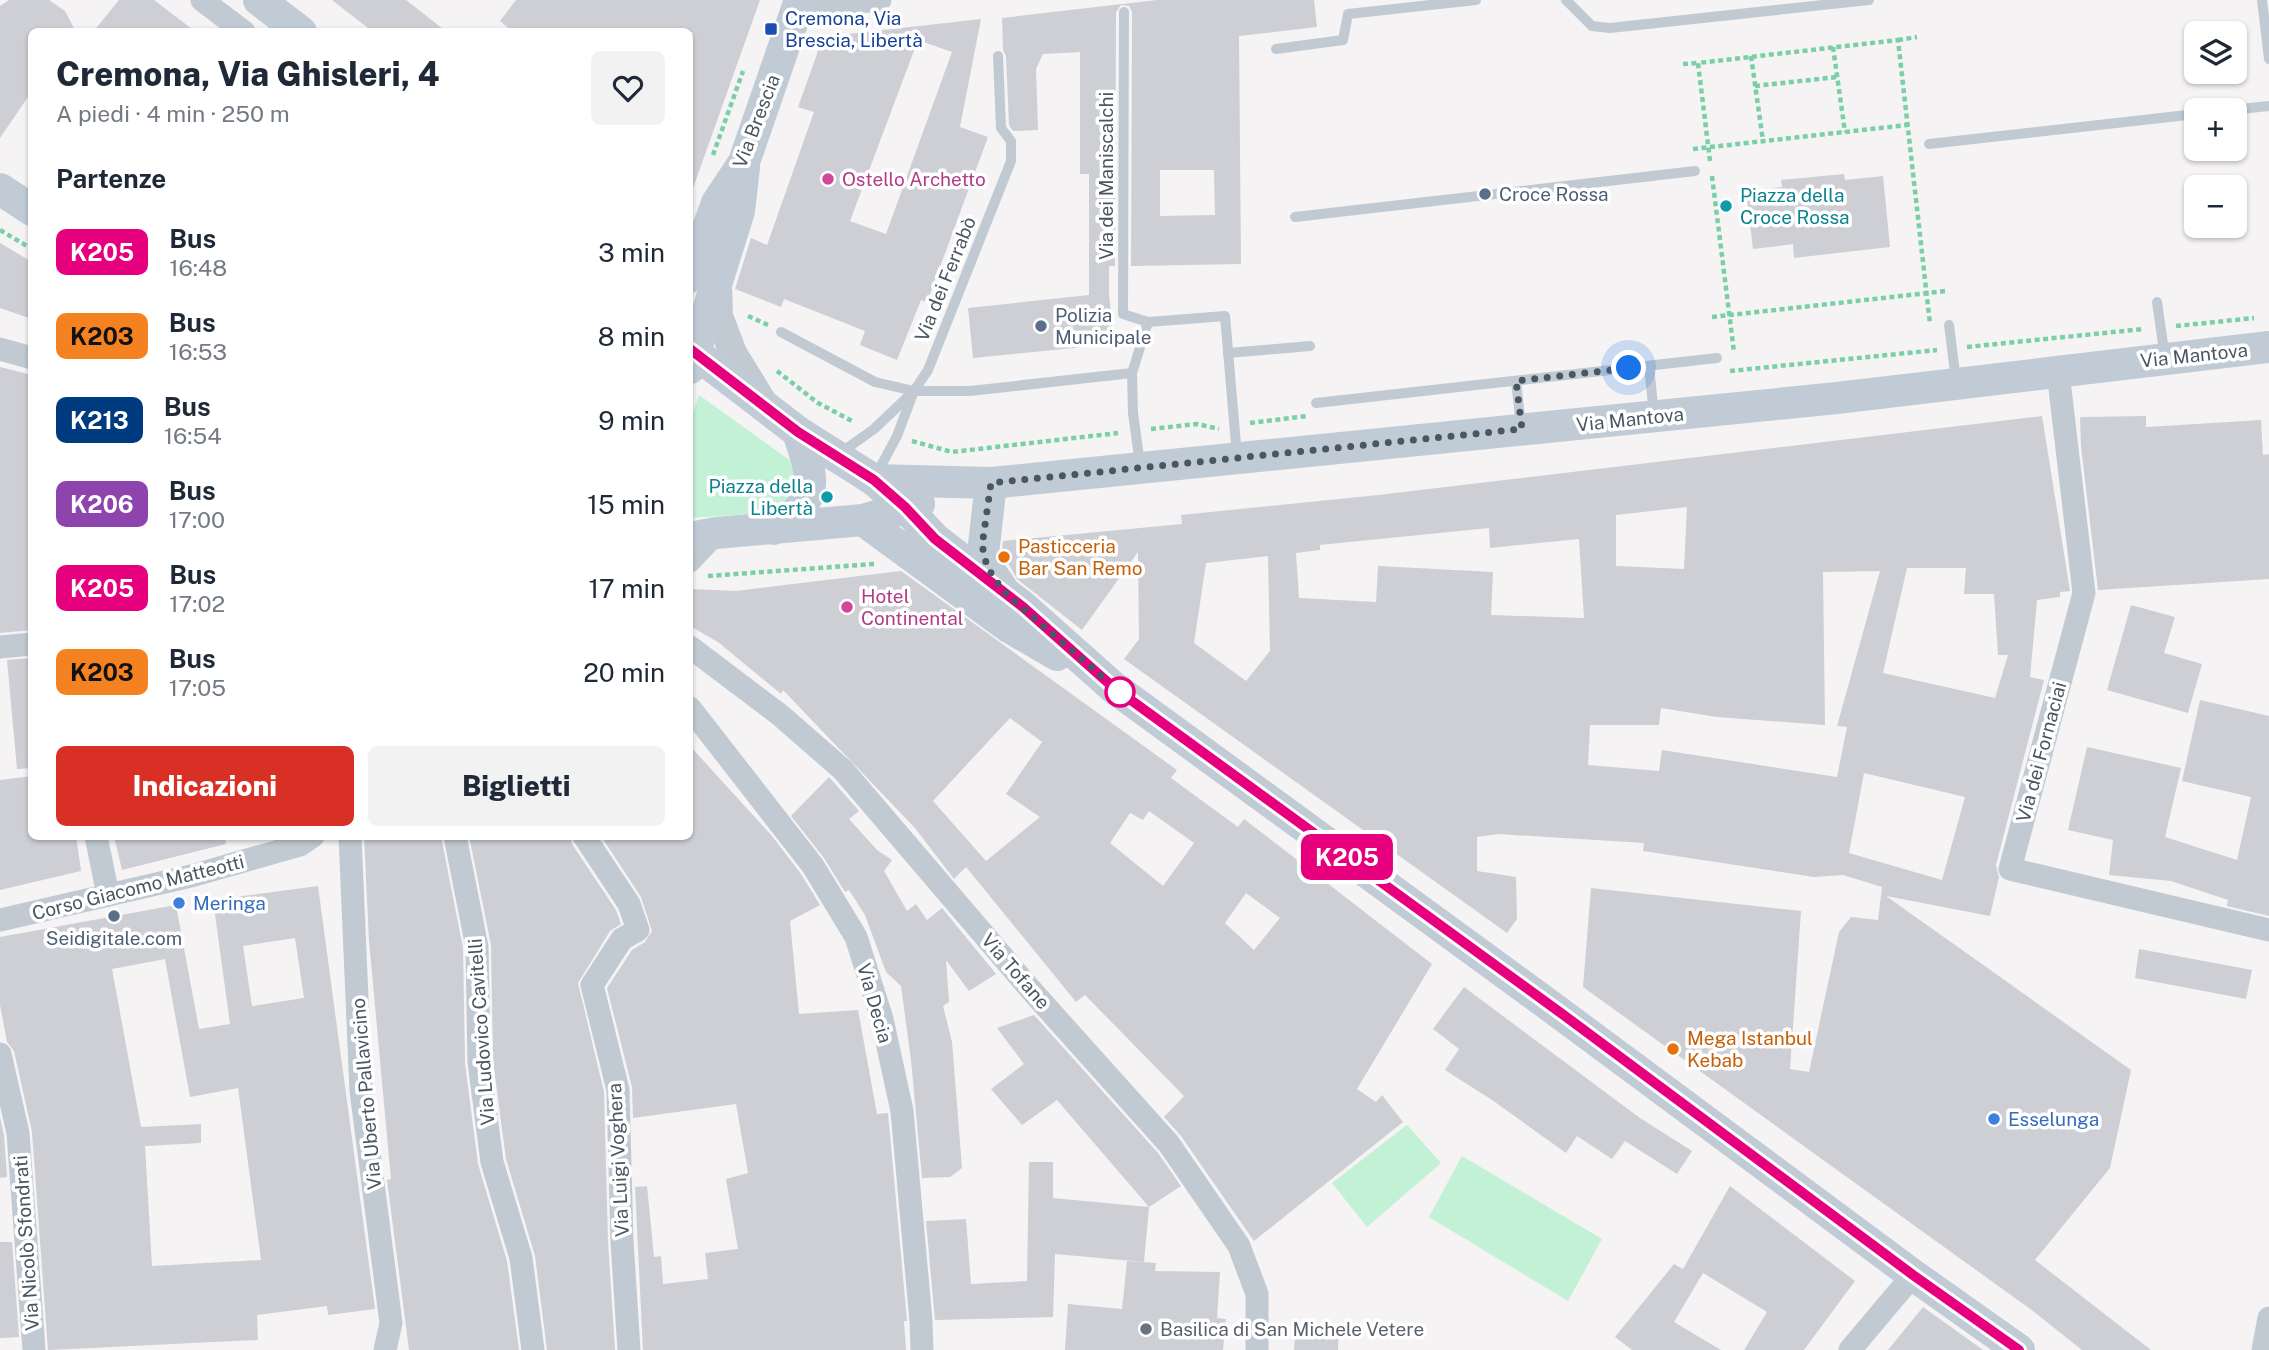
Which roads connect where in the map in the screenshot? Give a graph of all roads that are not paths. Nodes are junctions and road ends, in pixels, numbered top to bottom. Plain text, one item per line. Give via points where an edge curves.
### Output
1 (202, 0) edge
2 (258, 0) edge
3 (880, 0) edge
4 (1476, 0) edge
5 (1566, 0) edge
6 (1869, 0) edge
7 (2262, 0) edge
8 (799, 3) edge
9 (1124, 12) dead end
10 (239, 28) edge
11 (296, 28) edge
12 (1276, 49) dead end
13 (998, 57) dead end
14 (2269, 59) edge
15 (2269, 106) edge
16 (2247, 108) edge
17 (2184, 115) edge
18 (1929, 144) dead end
19 (1695, 171) dead end
20 (0, 189) edge
21 (28, 206) edge
22 (1295, 217) dead end
23 (704, 281) edge
24 (2157, 302) dead end
25 (1148, 322) junction
26 (1949, 325) dead end
27 (781, 332) road end
28 (693, 344) edge
29 (1310, 346) dead end
30 (2269, 347) edge
31 (0, 349) edge
32 (1228, 353) junction
33 (28, 357) edge
34 (693, 357) edge
35 (1717, 358) dead end
36 (2165, 358) junction
37 (1648, 366) junction
38 (2058, 372) junction
39 (1132, 373) junction
40 (1516, 381) junction
41 (1956, 385) junction
42 (915, 391) junction
43 (1316, 403) dead end
44 (766, 408) junction
45 (1654, 416) junction
46 (1522, 429) junction
47 (798, 432) junction
48 (836, 456) junction
49 (1237, 458) junction
50 (1141, 468) junction
51 (874, 480) junction
52 (991, 483) junction
53 (905, 507) junction
54 (863, 520) junction
55 (774, 529) junction
56 (703, 536) edge
57 (696, 569) edge
58 (1003, 591) junction
59 (28, 644) edge
60 (0, 647) edge
61 (693, 656) edge
62 (1113, 687) junction
63 (693, 712) edge
64 (97, 840) edge
65 (307, 840) edge
66 (350, 840) edge
67 (456, 840) edge
68 (587, 840) edge
69 (108, 895) junction
70 (0, 920) edge
71 (2269, 930) edge
72 (0, 1054) edge
73 (1913, 1275) junction
74 (2269, 1318) edge
75 (34, 1350) edge
76 (386, 1350) edge
77 (533, 1350) edge
78 (629, 1350) edge
79 (922, 1350) edge
80 (1256, 1350) edge
81 (1850, 1350) edge
82 (2019, 1350) edge
83 (2263, 1350) edge

1 - 10 street
2 - 11 main road
3 - 8 street
4 - 12 lane via 1348,14 1343,40
5 - 6 lane via 1592,26 1610,28
7 - 14 lane
8 - 23 main road, Via Brescia via 744,162 717,203
9 - 25 lane, Via dei Maniscalchi via 1123,314
13 - 42 lane, Via dei Ferrabò via 1001,128 1011,141 1011,161 928,370
15 - 16 lane
17 - 18 lane
19 - 22 lane
20 - 21 main road
23 - 28 main road
23 - 44 street via 733,353
24 - 36 lane
25 - 32 lane via 1225,316
25 - 39 lane
26 - 41 lane
27 - 42 lane via 875,382
29 - 32 lane
30 - 36 main road, Via Mantova
31 - 33 street
32 - 49 lane
34 - 44 main road
35 - 37 lane
36 - 38 main road, Via Mantova
37 - 40 lane
37 - 45 lane
38 - 41 main road, Via Mantova
38 - 71 street, Via dei Fornaciai via 2084,593 2010,869
39 - 42 lane via 970,391
39 - 50 lane
40 - 43 lane
40 - 46 lane
41 - 45 main road, Via Mantova
42 - 48 lane, Via dei Ferrabò
42 - 51 lane, Via dei Ferrabò
44 - 47 main road
45 - 46 main road, Via Mantova
46 - 49 main road, Via Mantova
47 - 48 main road
47 - 55 main road via 808,462 810,489 795,516
48 - 51 main road
49 - 50 main road, Via Mantova
50 - 52 main road, Via Mantova
51 - 52 main road, Via Mantova via 953,467
51 - 53 main road
52 - 53 main road, Via Mantova
52 - 58 main road via 983,554
53 - 54 main road, Via Mantova
53 - 58 main road via 935,539
54 - 55 main road
54 - 62 main road via 1009,627
55 - 56 main road
56 - 57 street
58 - 62 main road
59 - 60 street
61 - 80 street, Via Tofane via 780,715 843,770 1169,1144 1239,1246 1257,1294
62 - 73 main road
63 - 79 street, Via Decia via 813,866 856,937 882,1019 902,1111
64 - 69 street
65 - 69 street, Corso Giacomo Matteotti via 191,876
66 - 76 street, Via Uberto Pallavicino via 361,1091 391,1323
67 - 77 street, Via Ludovico Cavitelli via 477,947 479,1062 492,1163 522,1258
68 - 78 street, Via Luigi Voghera via 629,904 638,930 622,939 592,985 618,1090
69 - 70 street, Corso Giacomo Matteotti
72 - 75 street, Via Nicolò Sfondrati via 18,1133
73 - 81 street
73 - 82 main road
74 - 83 street

